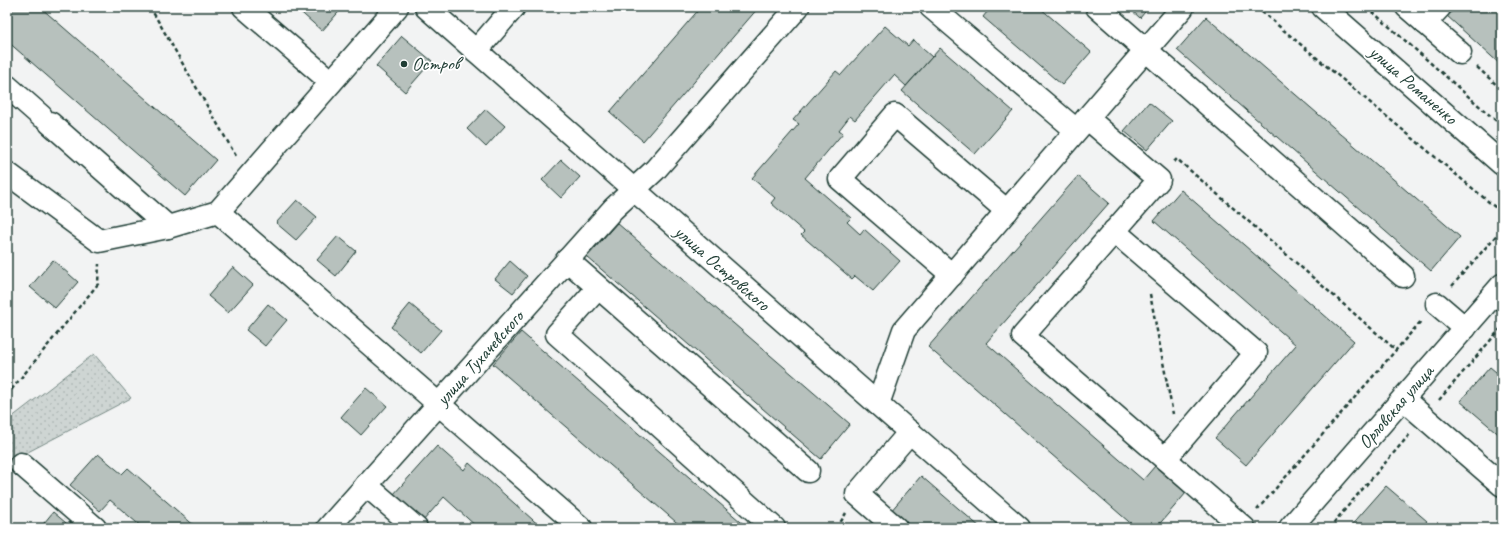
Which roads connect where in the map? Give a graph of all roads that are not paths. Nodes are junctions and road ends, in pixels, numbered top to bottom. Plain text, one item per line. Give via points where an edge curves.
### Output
1 (244, 7) edge
2 (397, 7) edge
3 (426, 7) edge
4 (514, 7) edge
5 (798, 7) edge
6 (931, 7) edge
7 (1097, 7) edge
8 (1183, 7) edge
9 (1323, 7) edge
10 (1407, 7) edge
11 (1440, 7) edge
12 (1425, 23) junction
13 (1146, 50) junction
14 (476, 51) junction
15 (1460, 53) road end
16 (331, 82) junction
17 (7, 86) edge
18 (1082, 124) junction
19 (1502, 164) edge
20 (7, 172) edge
21 (633, 190) junction
22 (1007, 211) junction
23 (218, 212) junction
24 (168, 227) junction
25 (1114, 231) junction
26 (567, 260) junction
27 (952, 275) junction
28 (1403, 276) dead end
29 (1502, 285) edge
30 (598, 288) junction
31 (1437, 304) road end
32 (1465, 328) junction
33 (1403, 399) junction
34 (438, 404) junction
35 (878, 404) junction
36 (910, 432) junction
37 (1172, 451) junction
38 (21, 464) dead end
39 (808, 471) dead end
40 (366, 485) junction
41 (1502, 485) edge
42 (1243, 527) edge
43 (95, 528) edge
44 (328, 528) edge
45 (416, 528) edge
46 (581, 528) edge
47 (774, 528) edge
48 (896, 528) edge
49 (1019, 528) edge
50 (1290, 528) edge

1 - 16 street
2 - 16 street
3 - 14 street, улица Островского
4 - 14 street
5 - 21 street, улица Тухачевского via 655,170
6 - 18 street
7 - 13 street
8 - 13 street
9 - 19 street, улица Романенко
10 - 12 street
11 - 12 street
12 - 15 street
13 - 18 street
13 - 28 street
14 - 21 street, улица Островского
16 - 23 street
17 - 24 street
18 - 22 street
18 - 25 street via 1159,180
20 - 24 street via 100,241
21 - 26 street, улица Тухачевского
21 - 35 street, улица Островского
22 - 27 street
22 - 27 street via 895,115 840,179
23 - 24 street
23 - 34 street
25 - 37 street via 1256,353
25 - 37 street via 1023,336
26 - 30 street
26 - 34 street, улица Тухачевского
27 - 35 street via 904,330
29 - 32 street, Орловская улица
30 - 39 street
30 - 47 street via 557,334
31 - 32 street
32 - 33 street, Орловская улица
33 - 41 street
33 - 50 street, Орловская улица
34 - 40 street, улица Тухачевского
34 - 46 street
35 - 36 street, улица Островского
36 - 48 street via 857,494
36 - 49 street, улица Островского
37 - 42 street
38 - 43 street
40 - 44 street, улица Тухачевского
40 - 45 street

